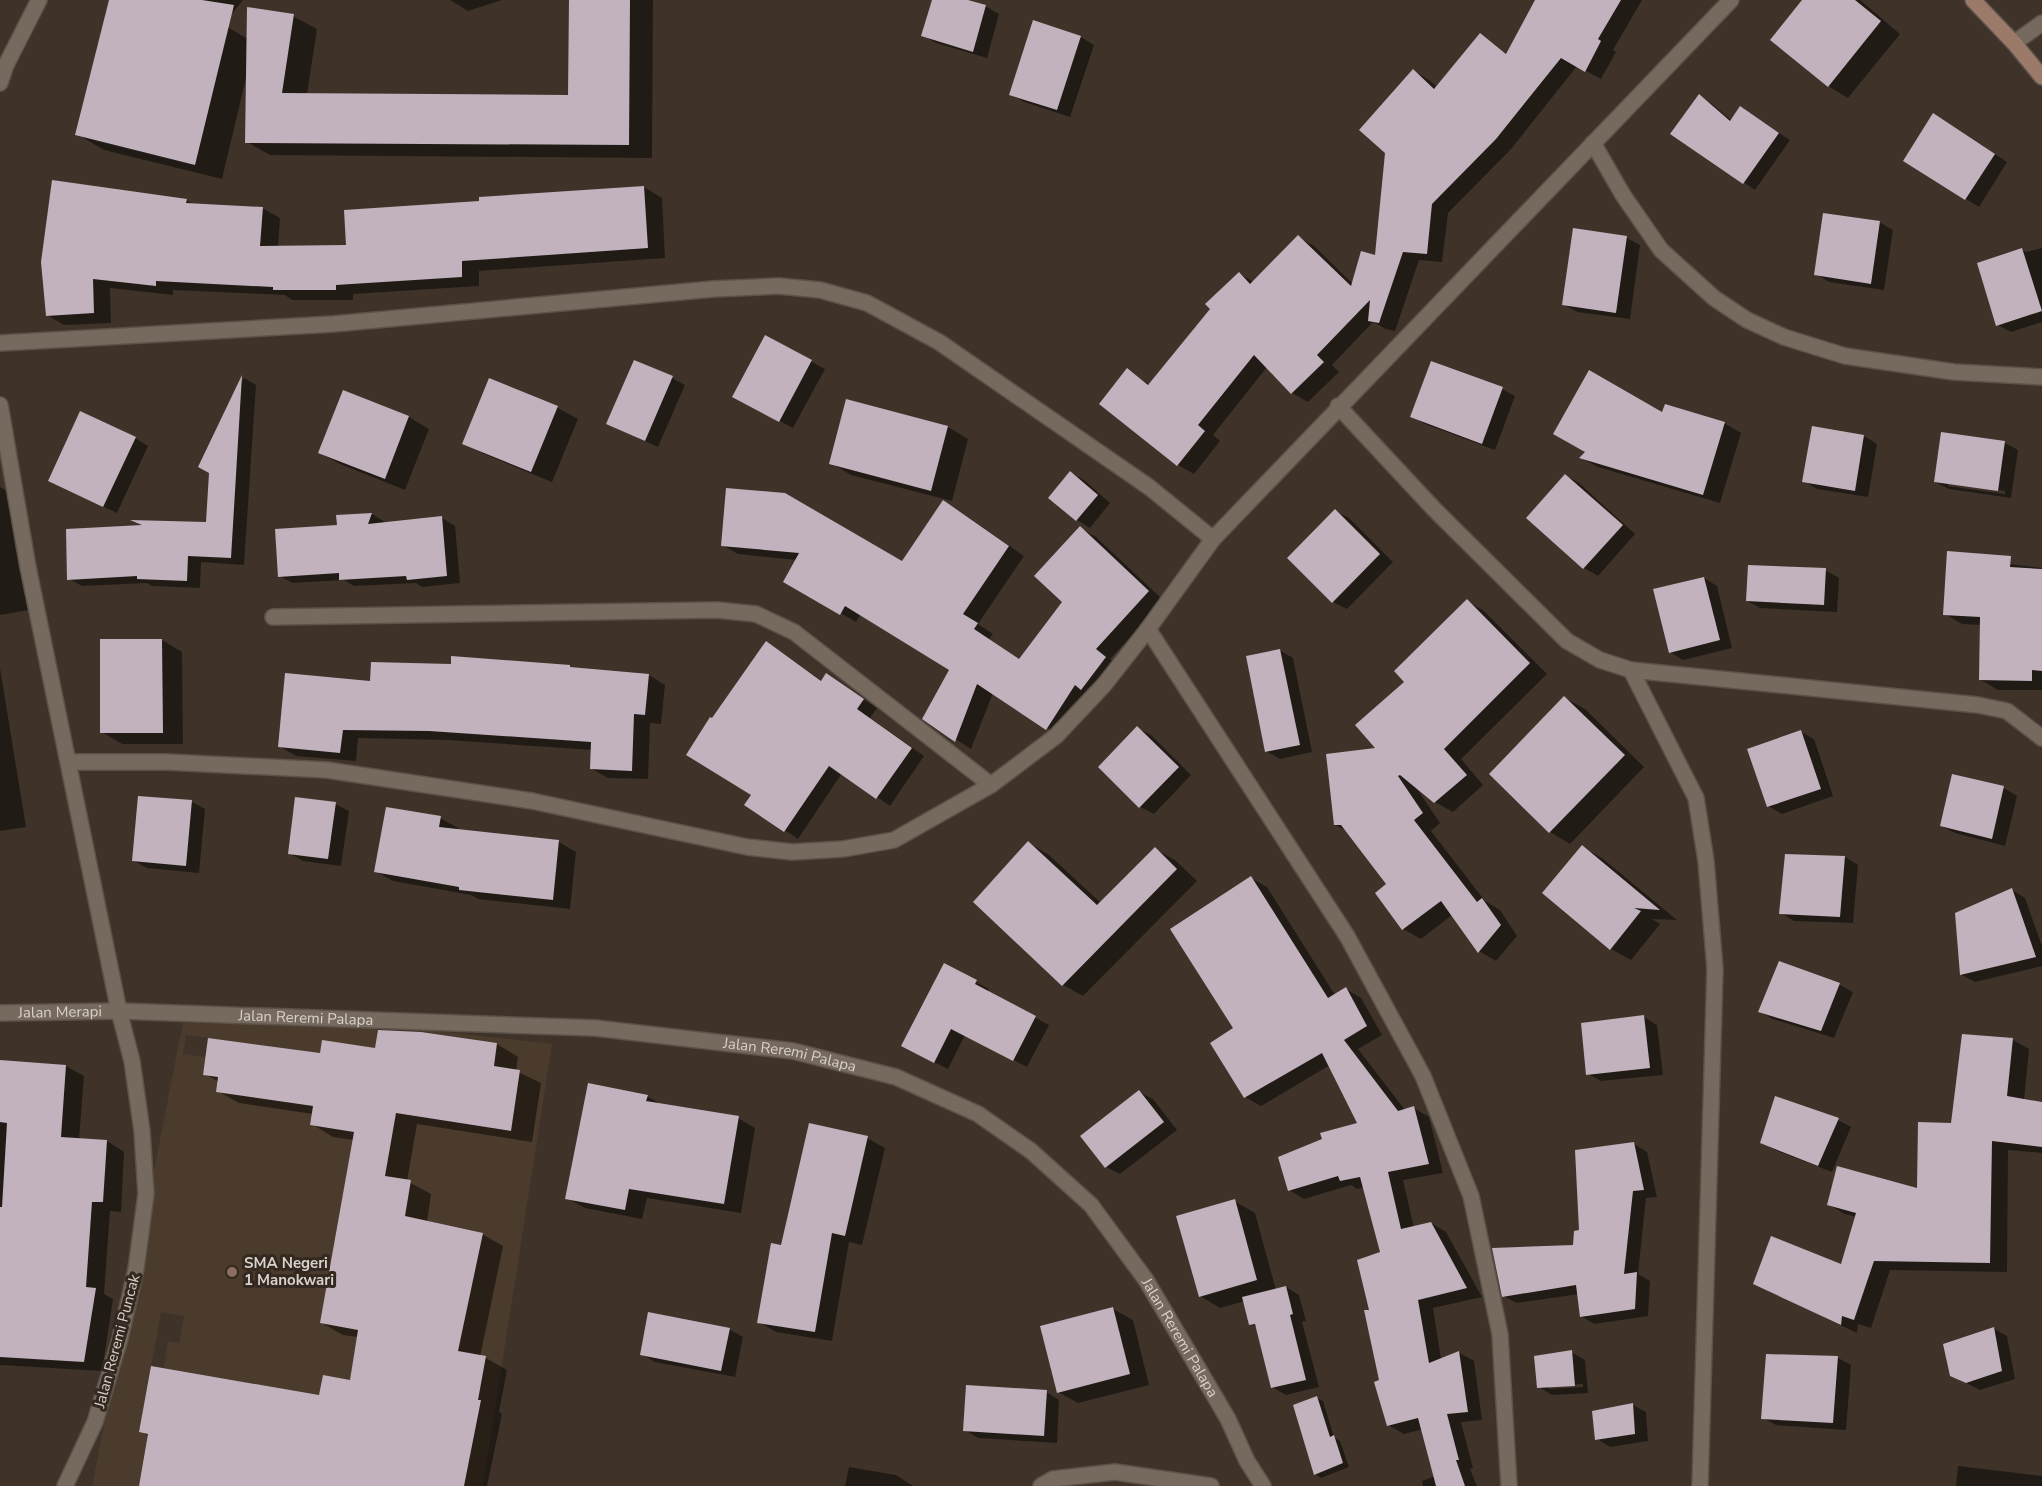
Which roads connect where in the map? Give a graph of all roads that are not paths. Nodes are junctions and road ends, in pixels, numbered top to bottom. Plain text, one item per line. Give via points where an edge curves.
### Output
1 (39, 0) edge
2 (1731, 0) edge
3 (1973, 0) edge
4 (2042, 23) edge
5 (2014, 43) junction
6 (2042, 76) edge
7 (0, 83) edge
8 (1593, 143) junction
9 (0, 343) edge
10 (2042, 377) edge
11 (0, 405) edge
12 (1338, 406) junction
13 (1213, 539) junction
14 (273, 617) dead end
15 (1148, 629) junction
16 (1631, 670) junction
17 (2042, 738) edge
18 (69, 762) junction
19 (991, 785) junction
20 (119, 1011) junction
21 (0, 1013) edge
22 (65, 1486) edge
23 (1041, 1486) edge
24 (1211, 1486) edge
25 (1263, 1486) edge
26 (1509, 1486) edge
27 (1700, 1486) edge

1 - 7 street
2 - 8 street
3 - 5 main road
4 - 5 street
5 - 6 main road
8 - 10 street via 1661,250 1714,298 1747,320 1784,337 1845,356 1954,372
8 - 12 street
9 - 13 street via 333,324 713,289 778,285 820,290 867,303 939,342 1149,486
11 - 18 street, Jalan Reremi Puncak via 28,567
12 - 13 street
12 - 16 street via 1434,509 1567,640 1600,660
13 - 15 street
14 - 19 street via 717,610 756,614 794,632
15 - 19 street via 1104,685 1056,736
15 - 26 street via 1347,936 1423,1076 1471,1196 1500,1334
16 - 17 street via 1978,705 2007,711
16 - 27 street via 1696,798 1706,861 1715,969
18 - 19 street via 167,762 327,770 532,801 747,847 792,852 894,840
18 - 20 street, Jalan Reremi Puncak
20 - 21 street, Jalan Merapi
20 - 22 street, Jalan Reremi Puncak via 132,1061 146,1194 136,1269 120,1339 95,1422
20 - 25 street, Jalan Reremi Palapa via 595,1028 793,1050 896,1077 978,1114 1031,1150 1091,1205 1146,1280
23 - 24 street via 1053,1479 1115,1472

